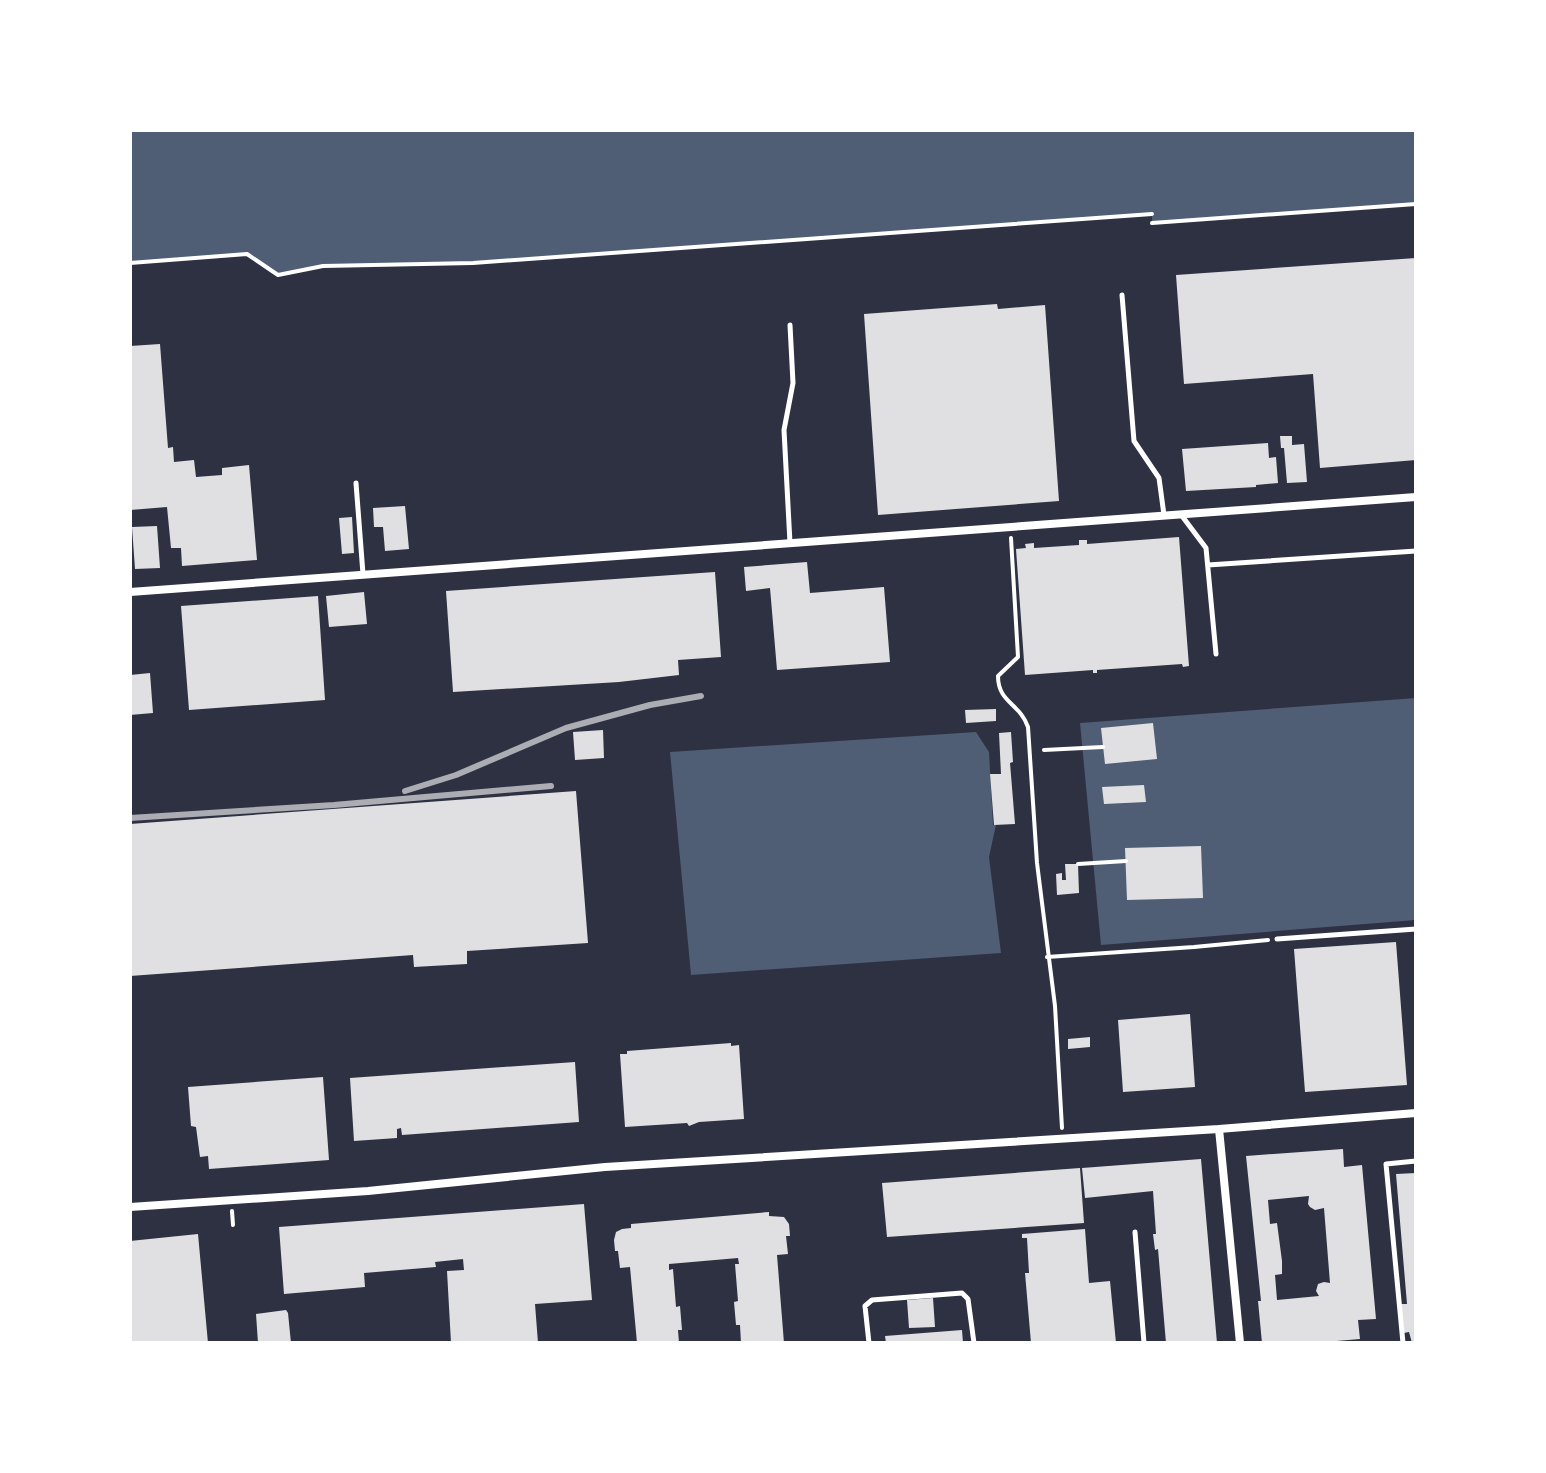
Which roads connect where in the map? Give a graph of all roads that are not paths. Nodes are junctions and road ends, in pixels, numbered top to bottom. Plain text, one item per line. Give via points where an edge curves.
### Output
1 (1122, 295) dead end
2 (790, 325) dead end
3 (356, 483) dead end
4 (1416, 497) edge
5 (1181, 515) junction
6 (1164, 516) junction
7 (790, 544) junction
8 (1416, 551) edge
9 (1208, 565) junction
10 (363, 575) junction
11 (130, 592) edge
12 (1216, 654) dead end
13 (1416, 929) edge
14 (1277, 939) road end
15 (1416, 1113) edge
16 (1219, 1129) junction
17 (1416, 1161) edge
18 (130, 1207) edge
19 (1135, 1232) dead end
20 (869, 1343) edge
21 (974, 1343) edge
22 (1144, 1343) edge
23 (1240, 1343) edge
24 (1403, 1343) edge

1 - 6 lane via 1134,441 1159,478
2 - 7 lane via 793,383 784,430
3 - 10 lane
4 - 5 street
5 - 6 street
5 - 9 lane via 1206,548
6 - 7 street
7 - 10 street
8 - 9 lane
9 - 12 lane
10 - 11 street
13 - 14 lane
15 - 16 street
16 - 18 street via 605,1167 368,1191
16 - 23 street
17 - 24 lane via 1386,1164
19 - 22 lane
20 - 21 lane via 868,1302 962,1293 968,1299

